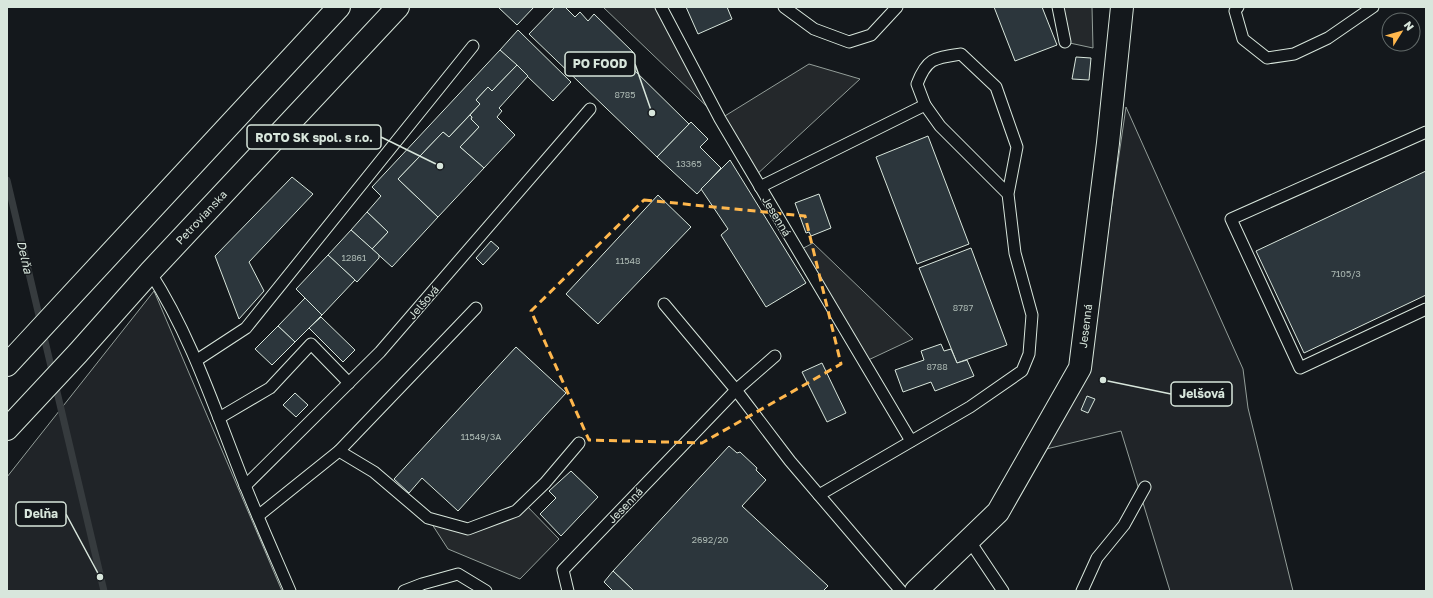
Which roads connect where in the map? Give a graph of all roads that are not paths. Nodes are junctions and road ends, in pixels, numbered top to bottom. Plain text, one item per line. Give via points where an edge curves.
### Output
1 (339, 7) edge
2 (398, 7) edge
3 (661, 7) edge
4 (897, 7) edge
5 (1058, 7) edge
6 (1122, 7) edge
7 (1238, 7) edge
8 (1373, 7) edge
9 (790, 9) edge
10 (1066, 42) dead end
11 (474, 46) dead end
12 (925, 105) junction
13 (590, 109) dead end
14 (1426, 132) edge
15 (760, 187) junction
16 (1008, 194) junction
17 (150, 272) junction
18 (664, 304) dead end
19 (476, 308) dead end
20 (1426, 309) edge
21 (775, 356) dead end
22 (196, 360) junction
23 (7, 365) edge
24 (349, 383) junction
25 (736, 390) junction
26 (219, 418) junction
27 (8, 427) edge
28 (911, 441) junction
29 (579, 443) dead end
30 (339, 452) junction
31 (245, 486) junction
32 (1145, 487) dead end
33 (819, 495) junction
34 (258, 516) junction
35 (969, 540) junction
36 (290, 591) edge
37 (404, 591) edge
38 (486, 591) edge
39 (568, 591) edge
40 (900, 591) edge
41 (916, 591) edge
42 (1003, 591) edge
43 (1082, 591) edge

1 - 23 main road
2 - 17 main road, Petrovianska
3 - 15 lane, Jesenná via 720,119
4 - 9 lane via 871,35 849,42 814,29
5 - 10 lane
6 - 35 main road, Jesenná via 1080,368 998,512
7 - 8 lane via 1235,11 1243,39 1267,58 1294,54 1328,38
11 - 22 lane via 246,328
12 - 15 lane
12 - 16 lane via 940,126
12 - 16 lane via 917,84 923,70 936,57 961,54 996,87 1017,147
13 - 24 lane, Jelšová via 380,352
14 - 20 lane via 1231,219 1300,368
15 - 28 lane, Jesenná
16 - 28 lane via 1015,253 1032,315 1030,354 1022,371 999,388
17 - 22 lane via 167,298
17 - 27 main road, Petrovianska
18 - 25 lane
19 - 30 lane
21 - 25 lane, Jesenná
22 - 26 lane
24 - 26 lane via 312,344 270,388
24 - 31 lane, Jelšová
25 - 33 lane
25 - 39 lane, Jesenná via 563,570
26 - 31 lane
28 - 33 lane
29 - 30 lane via 546,483 516,511 468,529 428,518 374,472
30 - 34 lane
31 - 34 lane
32 - 43 lane via 1124,525 1097,558
33 - 40 lane
34 - 36 lane
35 - 41 main road, Jesenná
35 - 42 lane
37 - 38 lane via 458,574

